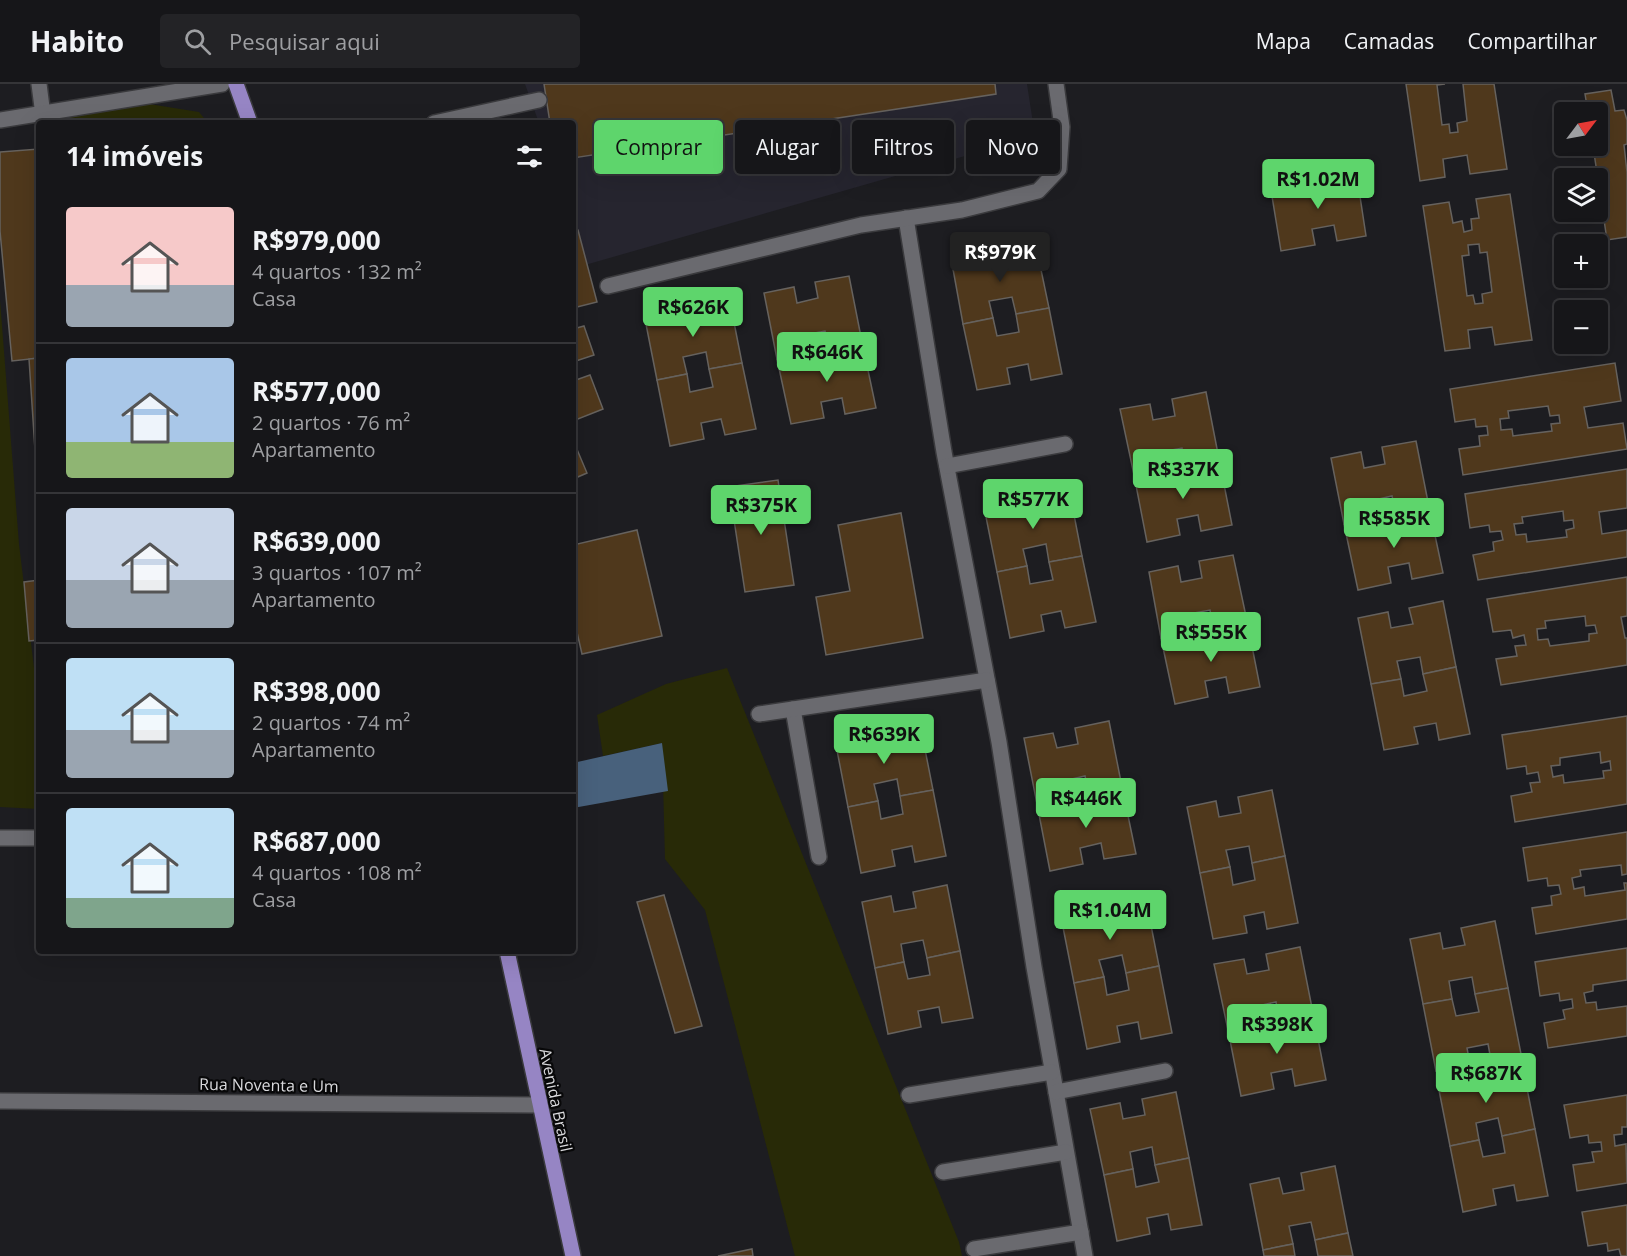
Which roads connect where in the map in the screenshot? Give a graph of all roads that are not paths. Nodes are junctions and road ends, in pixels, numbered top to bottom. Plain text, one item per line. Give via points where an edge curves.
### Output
1 (39, 84) edge
2 (222, 84) edge
3 (236, 84) edge
4 (1056, 84) edge
5 (538, 100) dead end
6 (43, 115) junction
7 (0, 120) edge
8 (249, 120) edge
9 (448, 120) edge
10 (906, 218) junction
11 (608, 286) dead end
12 (1065, 444) dead end
13 (947, 466) junction
14 (987, 680) junction
15 (793, 709) junction
16 (759, 714) dead end
17 (0, 838) edge
18 (36, 838) edge
19 (819, 856) dead end
20 (508, 954) edge
21 (1165, 1071) dead end
22 (1052, 1072) junction
23 (1056, 1092) junction
24 (909, 1095) dead end
25 (0, 1101) edge
26 (538, 1105) junction
27 (1066, 1152) junction
28 (943, 1172) dead end
29 (1081, 1232) junction
30 (974, 1249) dead end
31 (573, 1256) edge
32 (1085, 1256) edge

1 - 6 street
2 - 6 street
3 - 8 main road
4 - 10 street via 1062,127 1059,169 1038,191 962,210
5 - 9 street
6 - 7 street
10 - 11 street via 861,225
10 - 13 street
12 - 13 street
13 - 14 street
14 - 15 street
14 - 22 street
15 - 16 street
15 - 19 street
17 - 18 street
20 - 26 main road, Avenida Brasil
21 - 23 street
22 - 23 street
22 - 24 street
23 - 27 street
25 - 26 street, Rua Noventa e Um
26 - 31 main road, Avenida Brasil
27 - 28 street
27 - 29 street
29 - 30 street
29 - 32 street

